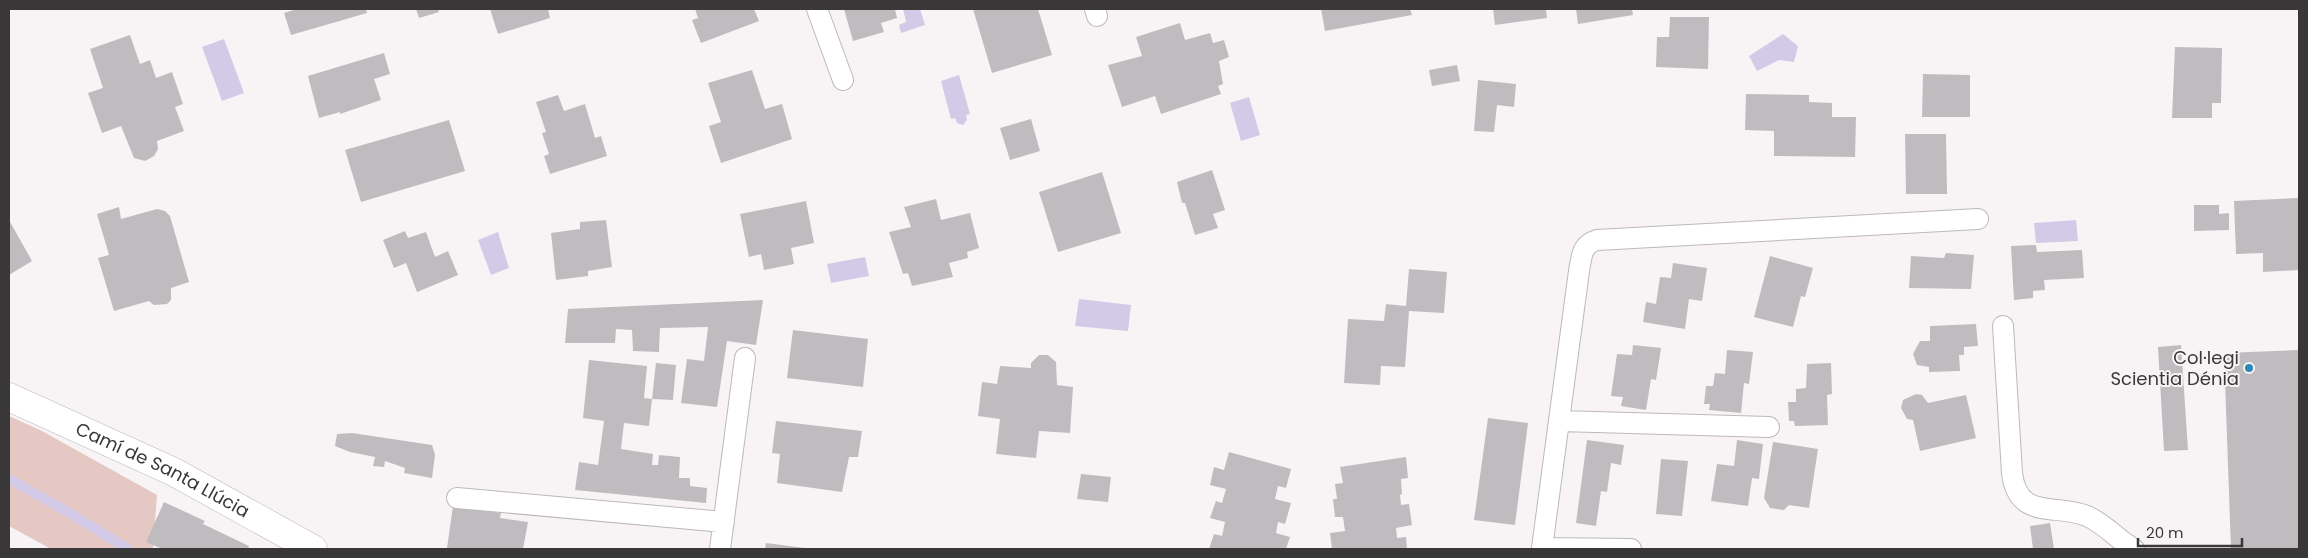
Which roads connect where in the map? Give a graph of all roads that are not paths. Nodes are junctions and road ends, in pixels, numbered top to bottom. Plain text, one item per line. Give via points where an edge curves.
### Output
1 (817, 9) edge
2 (843, 80) dead end
3 (1978, 219) dead end
4 (2003, 326) dead end
5 (745, 358) dead end
6 (9, 396) edge
7 (1560, 420) junction
8 (1769, 427) dead end
9 (457, 498) dead end
10 (724, 522) junction
11 (313, 549) edge
12 (720, 549) edge
13 (1542, 549) edge
14 (1630, 549) edge
15 (2134, 549) edge

1 - 2 lane
3 - 7 lane via 1589,242 1583,249
4 - 15 lane via 2012,473 2020,498 2035,507 2085,516 2108,528
5 - 10 lane
6 - 11 street, Camí de Santa Llúcia via 174,472
7 - 8 lane
7 - 13 lane
9 - 10 lane
10 - 12 lane
13 - 14 lane

